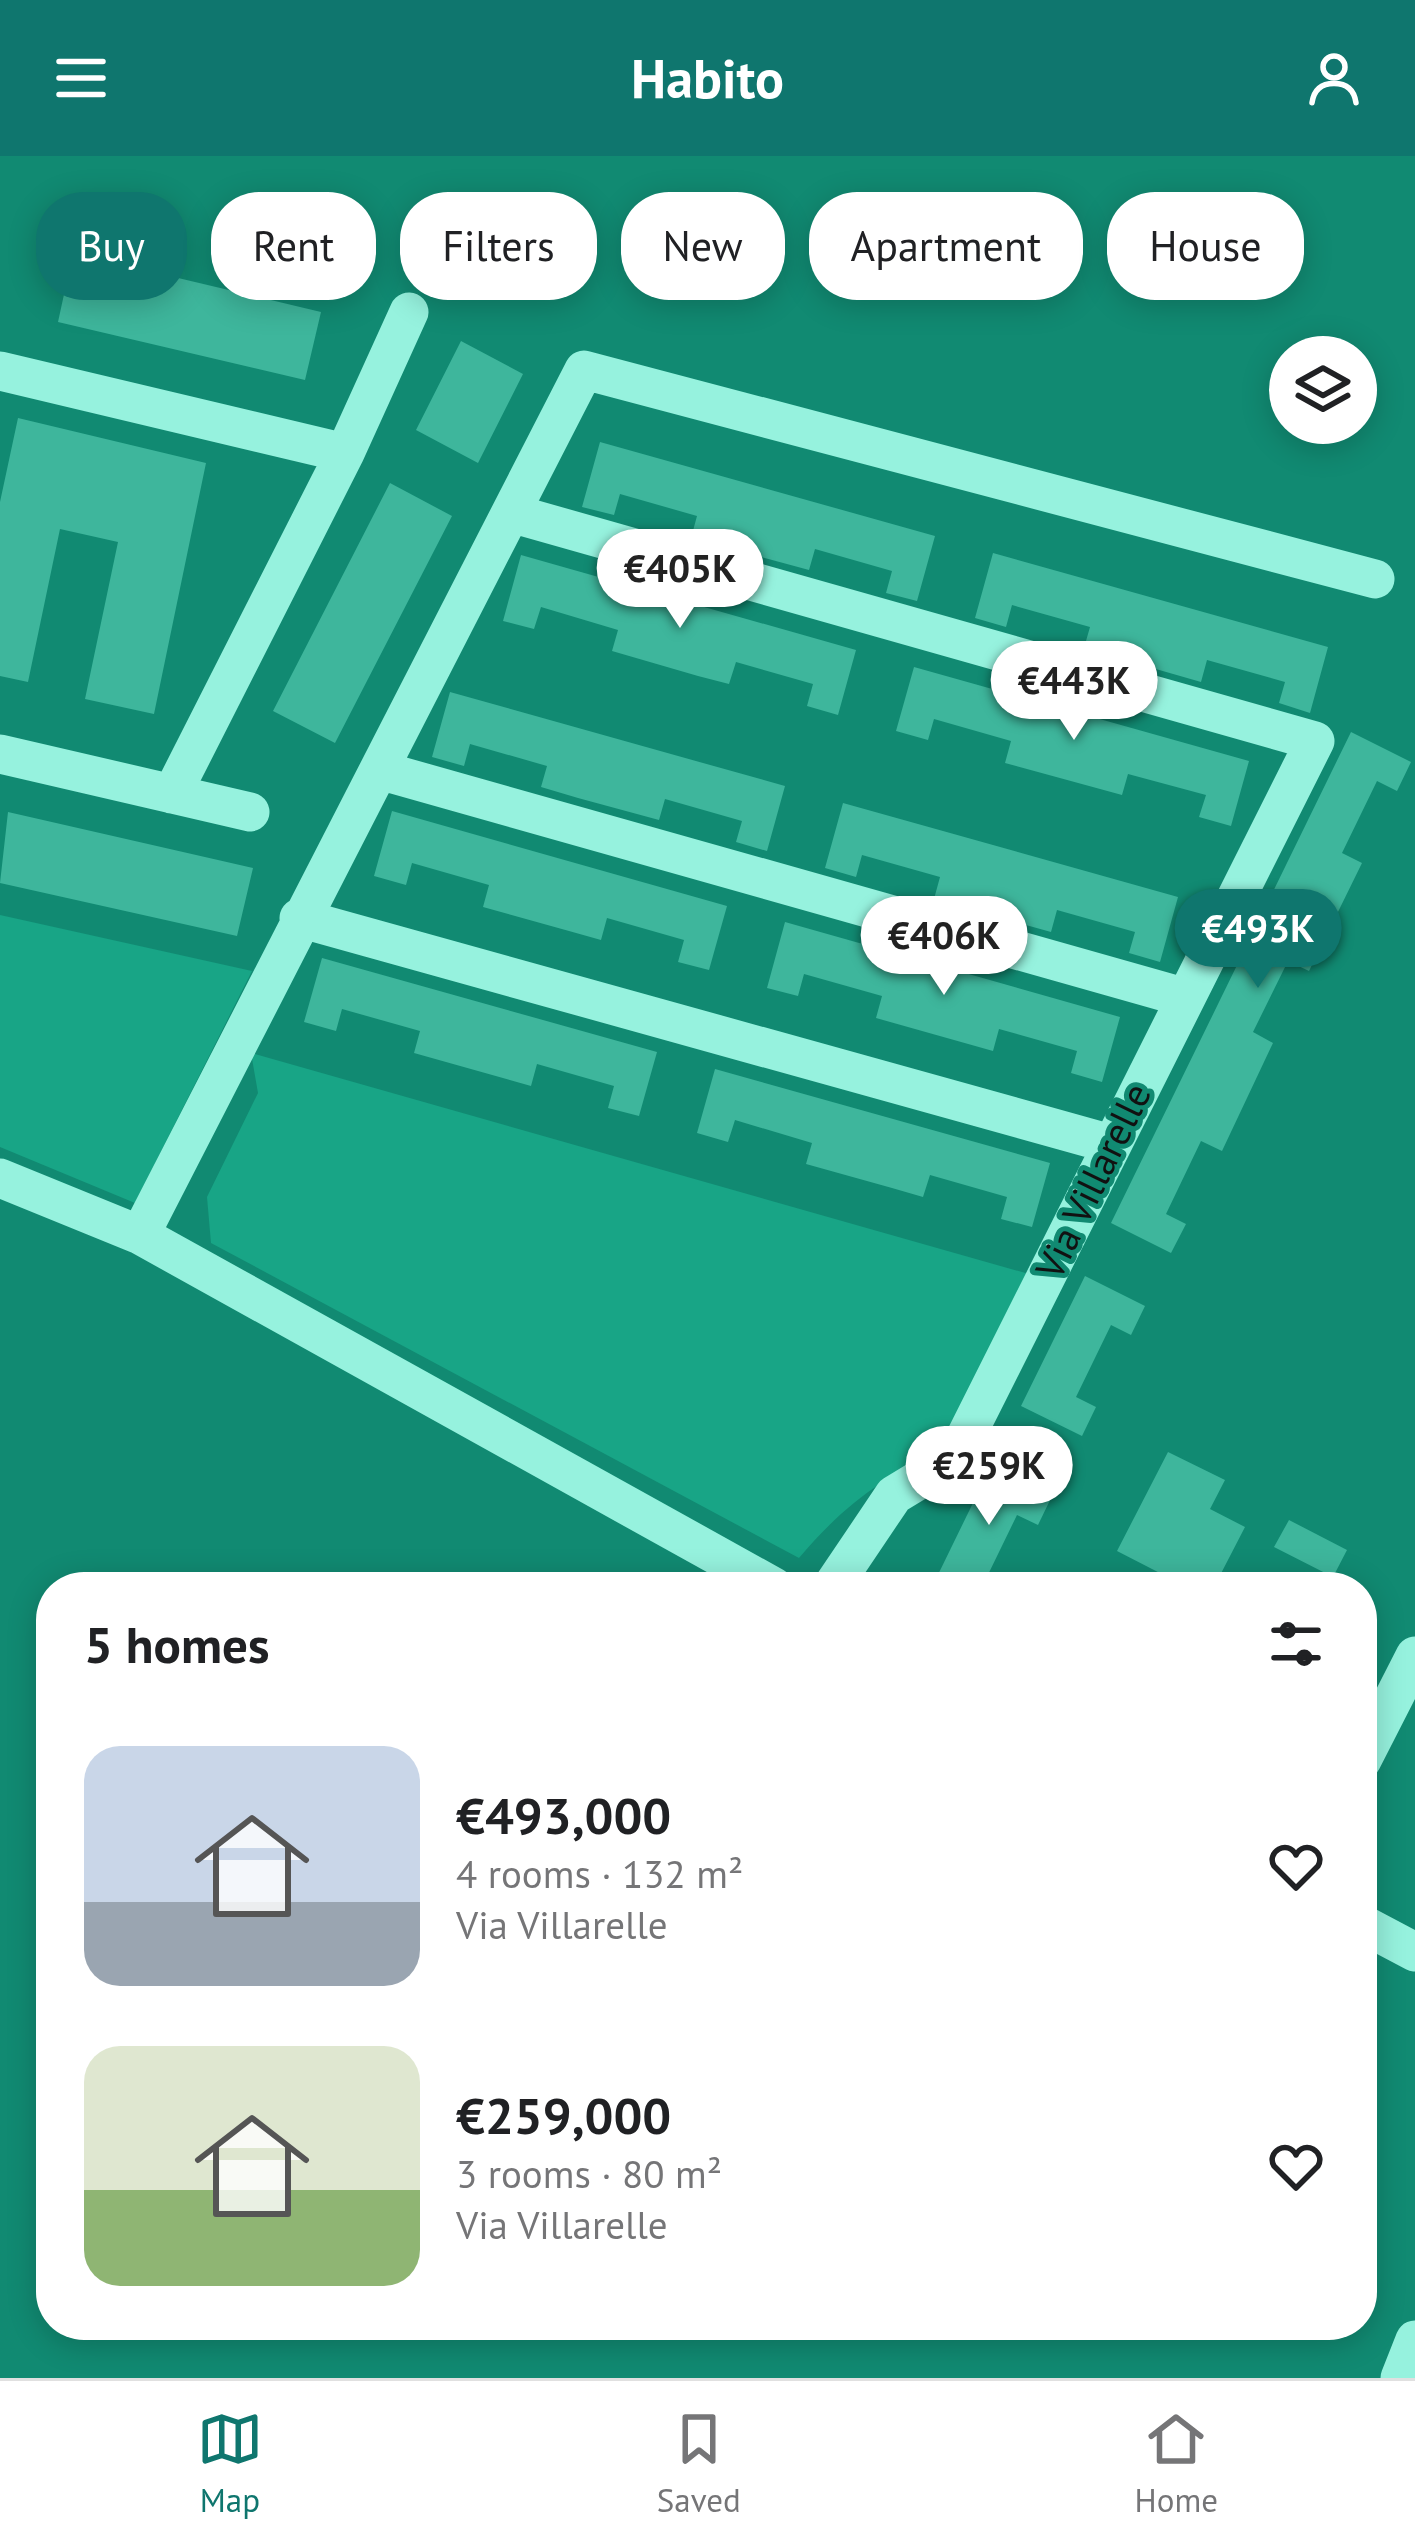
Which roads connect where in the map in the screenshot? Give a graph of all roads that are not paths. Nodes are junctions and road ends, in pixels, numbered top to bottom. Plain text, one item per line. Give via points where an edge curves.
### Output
1 (409, 312) dead end
2 (0, 371) edge
3 (345, 453) junction
4 (511, 513) junction
5 (1375, 579) dead end
6 (0, 754) edge
7 (379, 770) junction
8 (172, 794) junction
9 (250, 812) dead end
10 (299, 918) junction
11 (1183, 997) junction
12 (1111, 1144) junction
13 (0, 1178) edge
14 (140, 1235) junction
15 (747, 1572) edge
16 (842, 1572) edge
17 (1415, 1656) edge
18 (1377, 1731) edge
19 (1377, 1932) edge
20 (1415, 1952) edge
21 (1415, 2339) edge
22 (1400, 2378) edge

1 - 3 street
2 - 3 street
3 - 8 street
4 - 5 street via 584,370
4 - 7 street
4 - 11 street, Via Villarelle via 1315,741
6 - 8 street
7 - 10 street
7 - 11 street
8 - 9 street
10 - 12 street
10 - 14 street
11 - 12 street, Via Villarelle
12 - 16 street, Via Villarelle via 956,1458 894,1495
13 - 14 street
14 - 15 street
17 - 18 street
19 - 20 street
21 - 22 street

